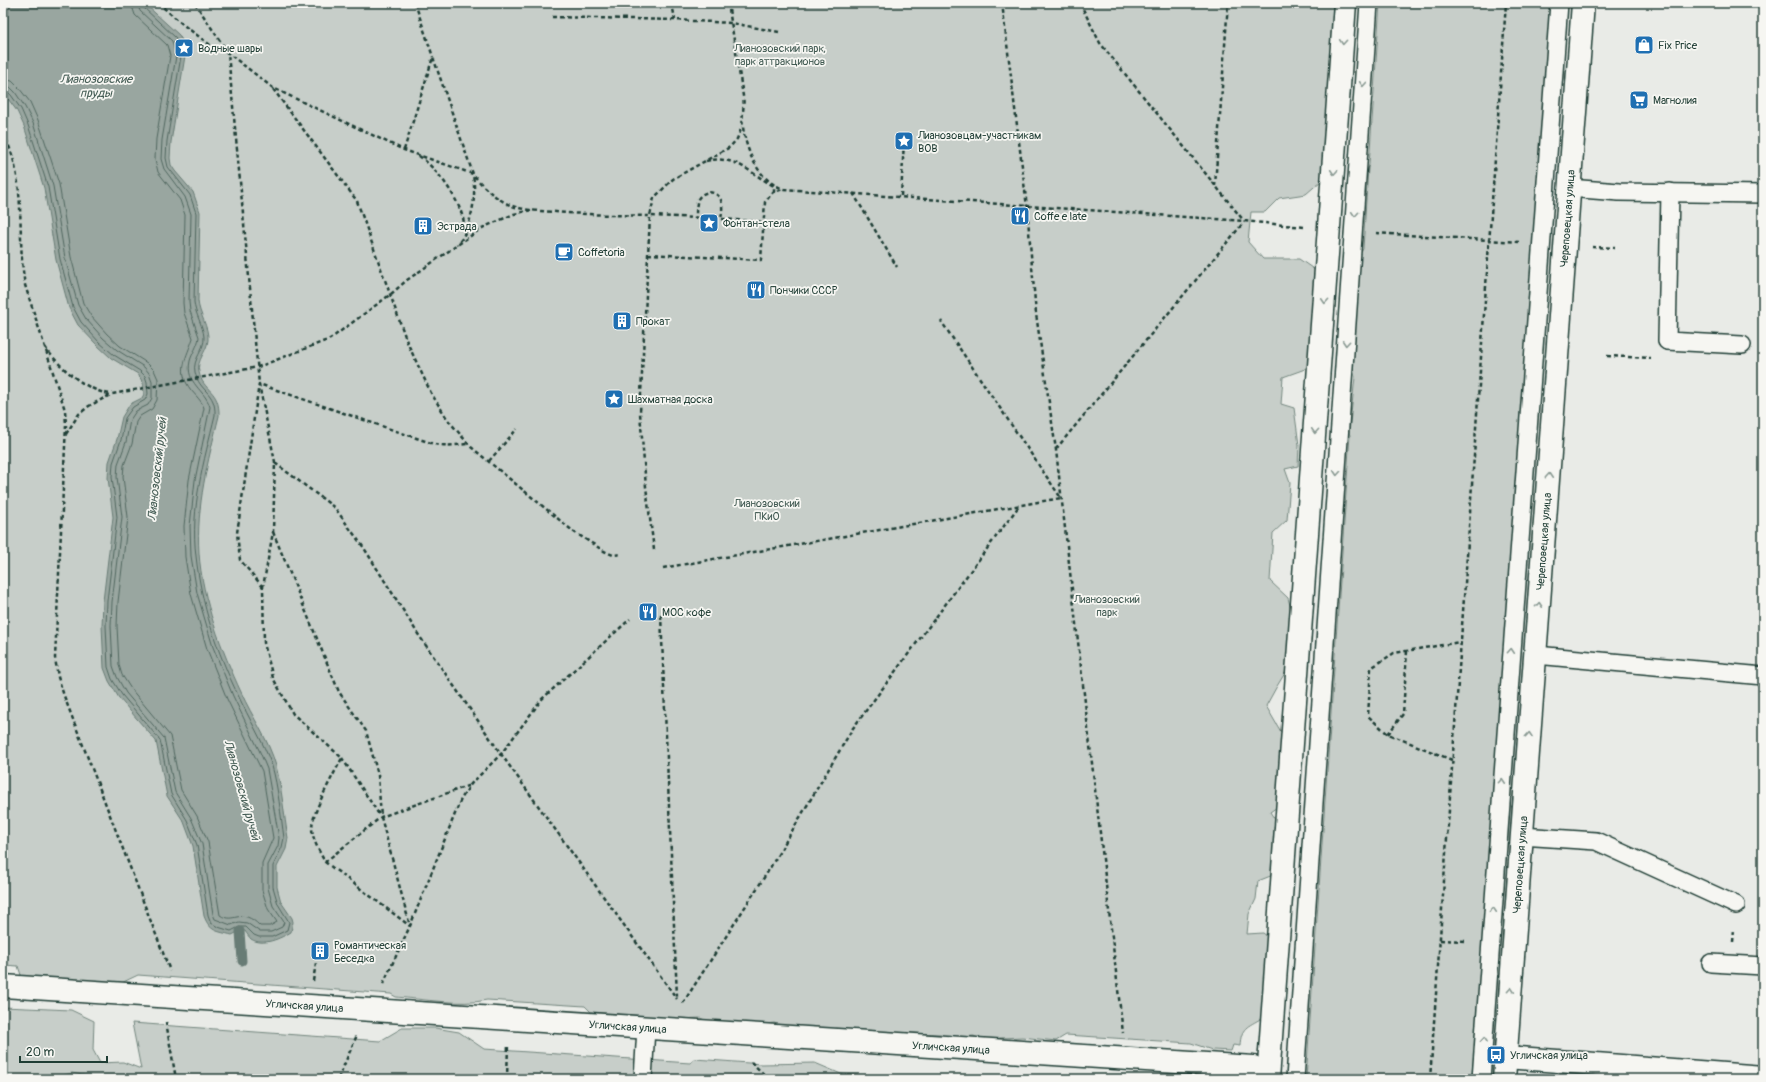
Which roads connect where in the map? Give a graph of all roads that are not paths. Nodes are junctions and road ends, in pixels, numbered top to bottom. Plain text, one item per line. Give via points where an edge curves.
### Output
1 (1346, 3) edge
2 (1369, 3) edge
3 (1559, 3) edge
4 (1583, 3) edge
5 (1569, 188) junction
6 (1670, 192) junction
7 (1763, 194) edge
8 (1742, 345) dead end
9 (1536, 655) junction
10 (1763, 676) edge
11 (1522, 836) junction
12 (1736, 905) dead end
13 (1710, 963) dead end
14 (1763, 966) edge
15 (3, 986) edge
16 (646, 1028) junction
17 (1506, 1057) junction
18 (1260, 1073) edge
19 (1763, 1077) edge
20 (643, 1079) edge
21 (1295, 1079) edge
22 (1481, 1079) edge
23 (1504, 1079) edge

1 -> 18 main road
2 -> 21 lane
22 -> 3 lane
4 - 5 main road, Череповецкая улица
5 - 6 lane via 1619,192
9 -> 5 main road, Череповецкая улица
6 - 7 lane
6 - 8 lane via 1667,341
9 - 10 lane
11 -> 9 main road, Череповецкая улица
11 - 12 lane via 1596,841
17 -> 11 main road, Череповецкая улица
13 - 14 lane
15 - 16 main road, Угличская улица
16 - 18 main road, Угличская улица via 1126,1059
16 - 20 lane
17 - 19 main road
17 - 23 main road, Череповецкая улица

